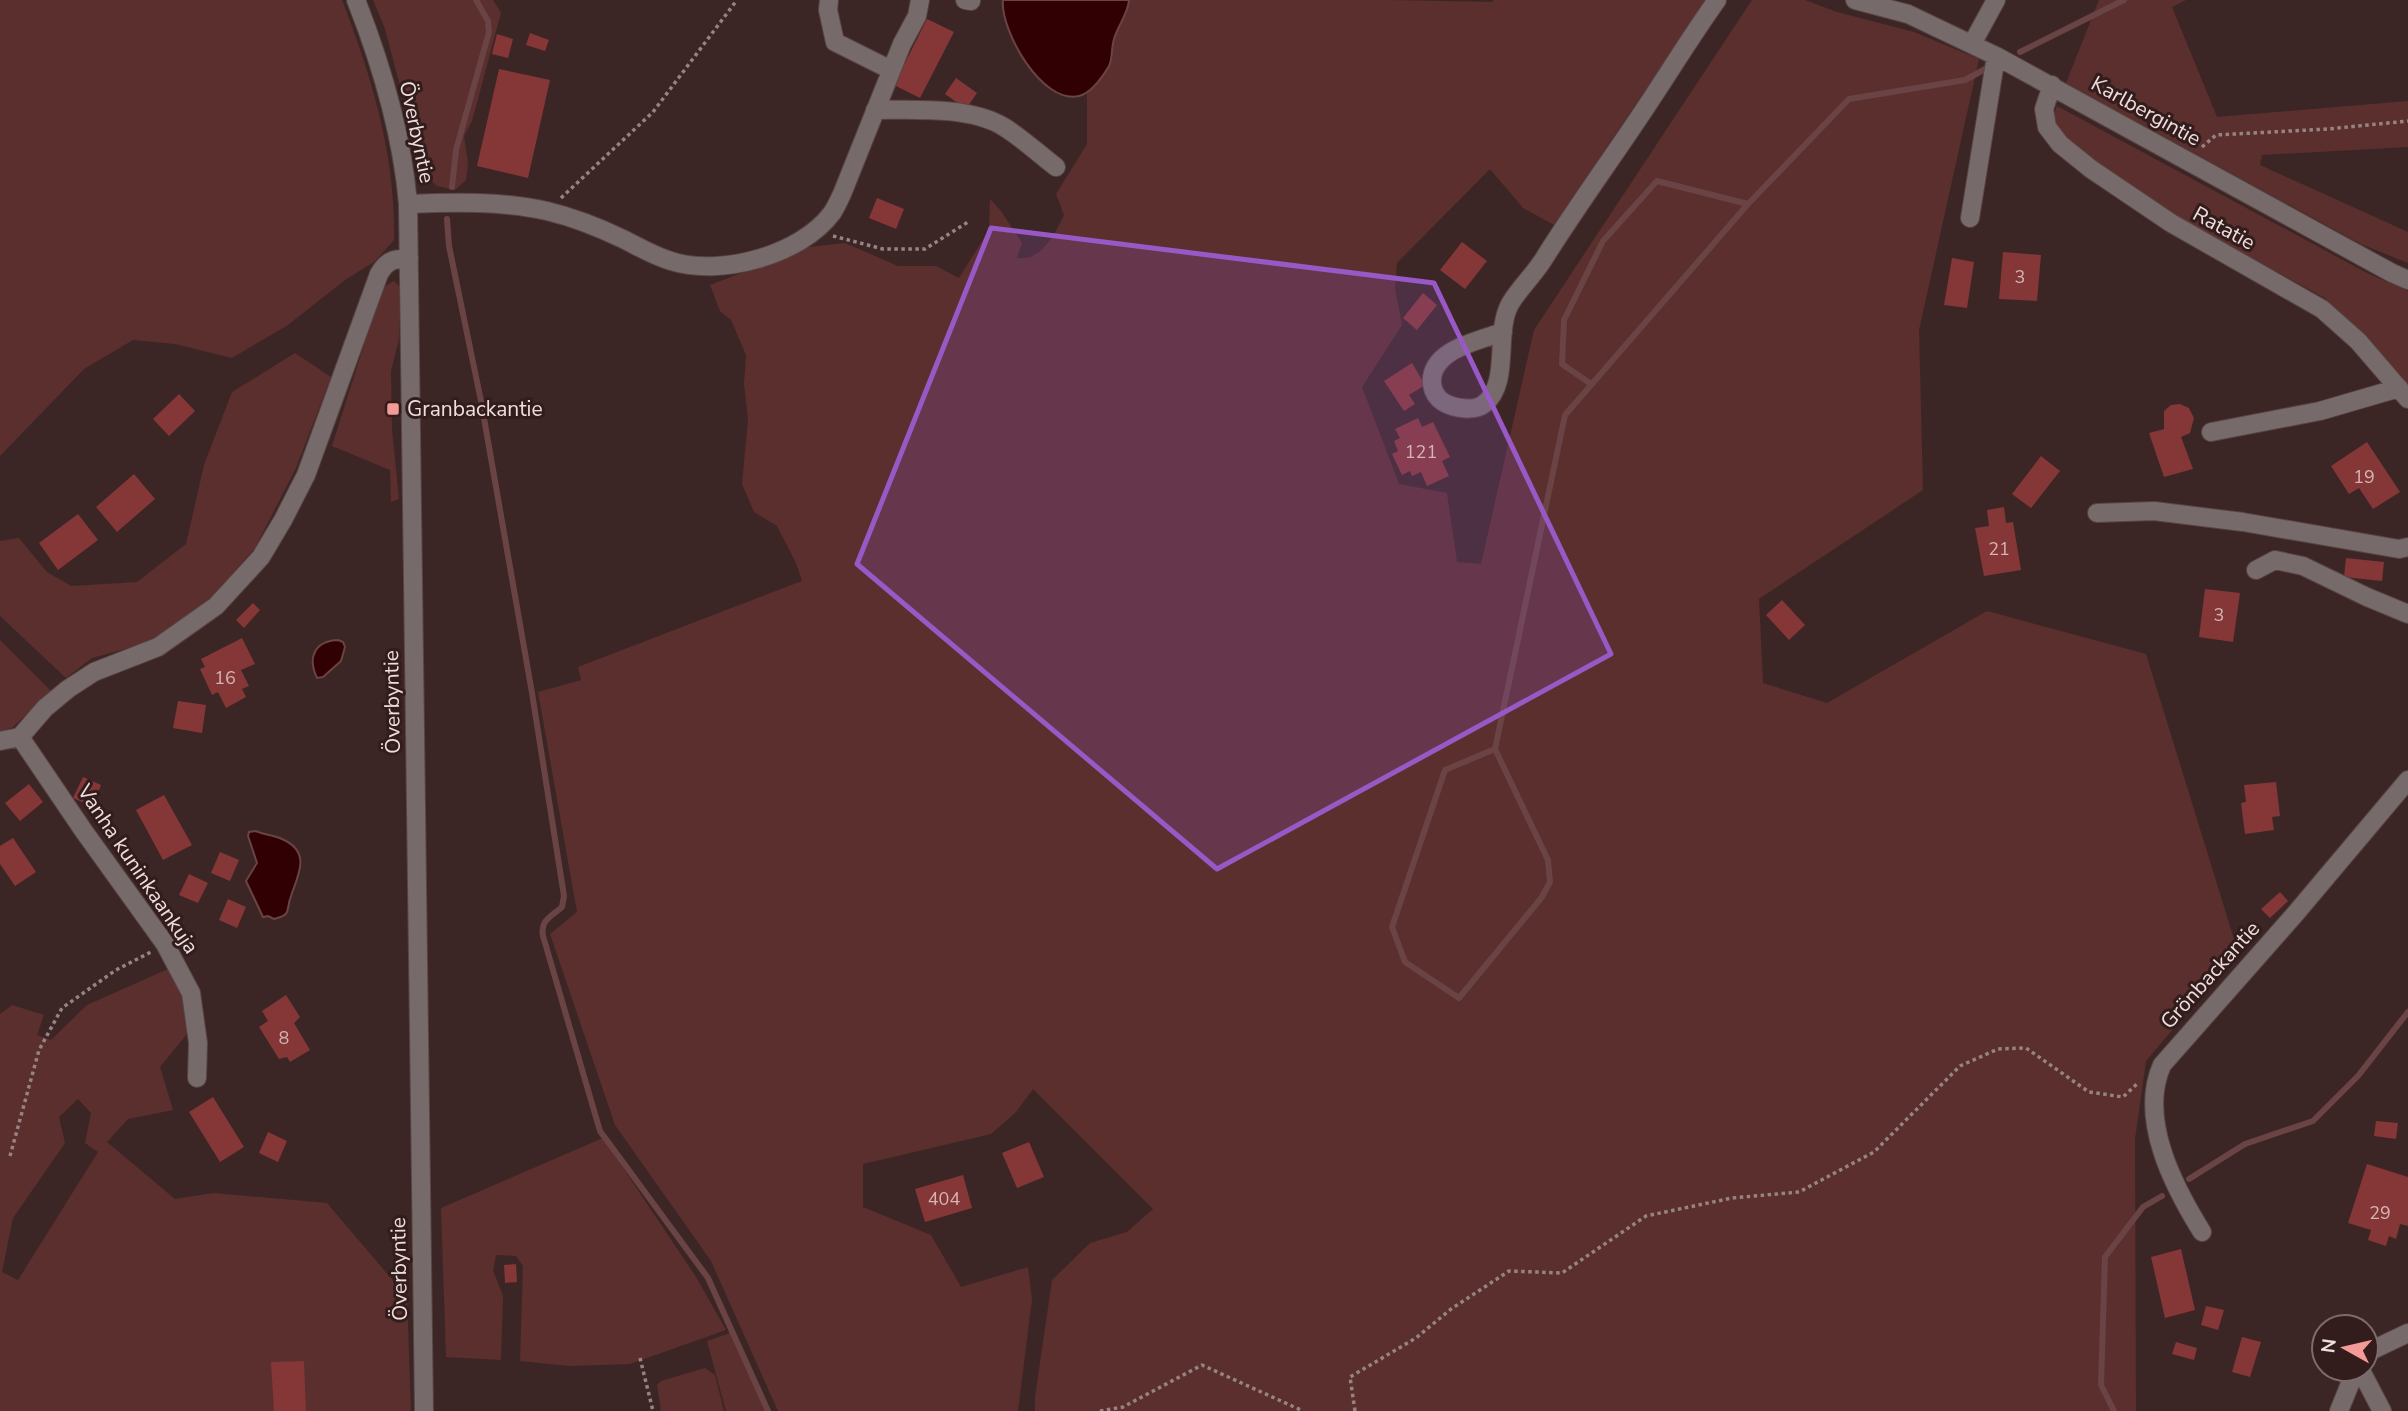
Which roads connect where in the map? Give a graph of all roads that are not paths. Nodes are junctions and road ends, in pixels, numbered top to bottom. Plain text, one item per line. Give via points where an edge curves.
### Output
1 (356, 0) edge
2 (829, 0) edge
3 (920, 0) edge
4 (1717, 0) edge
5 (1996, 0) edge
6 (1862, 1) edge
7 (1900, 5) edge
8 (1972, 44) junction
9 (1996, 56) junction
10 (891, 70) junction
11 (2052, 85) junction
12 (875, 110) junction
13 (1056, 167) dead end
14 (408, 204) junction
15 (1970, 218) dead end
16 (409, 258) junction
17 (2408, 280) edge
18 (1503, 332) junction
19 (2404, 393) edge
20 (2211, 432) dead end
21 (2097, 513) dead end
22 (2408, 547) edge
23 (2256, 570) dead end
24 (2408, 614) edge
25 (20, 737) junction
26 (0, 741) edge
27 (2408, 780) edge
28 (197, 1078) dead end
29 (2202, 1233) dead end
30 (2408, 1333) edge
31 (2380, 1346) edge
32 (2352, 1383) edge
33 (2366, 1383) edge
34 (424, 1411) edge
35 (2339, 1411) edge
36 (2382, 1411) edge

1 - 14 street, Överbyntie via 392,109
2 - 10 street via 835,42
3 - 10 street via 918,16
4 - 18 street via 1510,304
5 - 8 street
6 - 7 street, Karlbergintie
7 - 8 street, Karlbergintie via 1909,14
8 - 9 street, Karlbergintie
9 - 11 street, Karlbergintie
9 - 15 street
10 - 12 street
11 - 17 street, Karlbergintie
11 - 19 street, Ratatie via 2044,109 2047,127 2060,144 2171,223 2322,309
12 - 13 street via 938,110 974,116 1002,125
12 - 14 street via 832,213 788,247 742,263 695,266 673,262 547,211 494,204
14 - 16 street, Överbyntie
16 - 25 street via 393,259 379,274 306,475 261,557 216,606 158,648 94,672 68,689
16 - 34 street, Överbyntie
18 - 18 street via 1500,372 1483,405 1465,408 1443,401 1433,391 1434,369 1446,354
19 - 20 street
21 - 22 street via 2154,511
23 - 24 street via 2275,560 2303,566
25 - 26 street
25 - 28 street, Vanha kuninkaankuja via 165,944 191,993
27 - 29 street, Grönbackantie via 2162,1065 2155,1092 2157,1128 2171,1177
30 - 31 street
32 - 35 street
33 - 36 street

